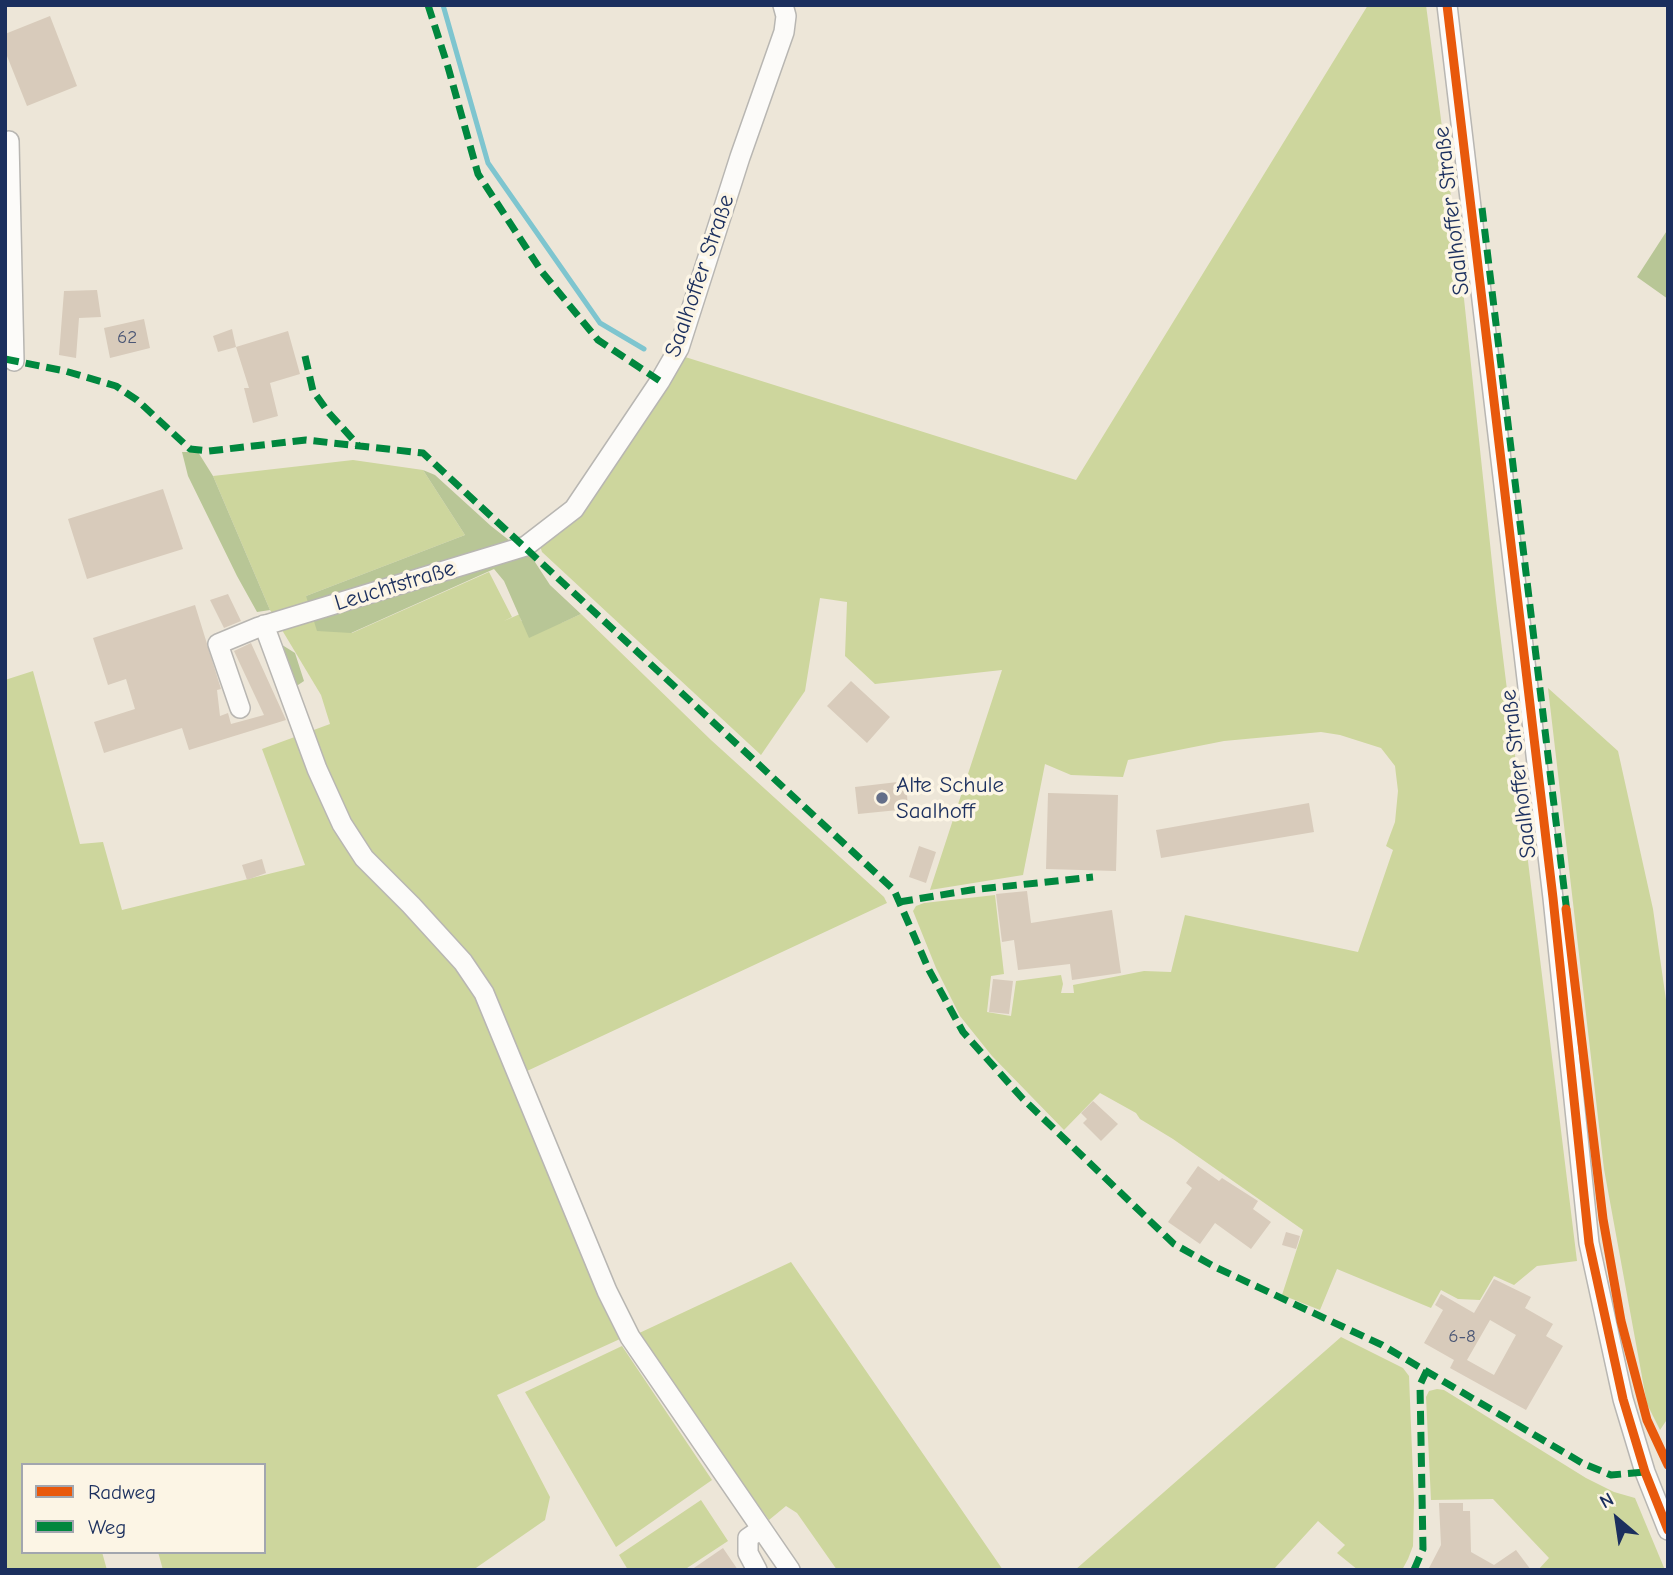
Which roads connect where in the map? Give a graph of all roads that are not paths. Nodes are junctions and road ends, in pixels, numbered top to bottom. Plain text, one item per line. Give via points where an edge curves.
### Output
1 (783, 5) edge
2 (1447, 5) edge
3 (9, 141) dead end
4 (14, 361) dead end
5 (526, 546) joint
6 (264, 625) junction
7 (240, 708) dead end
8 (761, 1528) junction
9 (1668, 1530) edge
10 (757, 1570) edge
11 (790, 1570) edge

1 - 5 street, Saalhoffer Straße via 783,32 679,348 573,509
2 - 9 street, Saalhoffer Straße via 1553,898 1589,1243 1623,1399
3 - 4 street
5 - 6 street, Leuchtstraße
6 - 7 street, Leuchtstraße via 218,644
6 - 8 street via 342,824 364,858 463,962 484,993 607,1291 630,1336
8 - 10 street via 748,1538 748,1553
8 - 11 street

